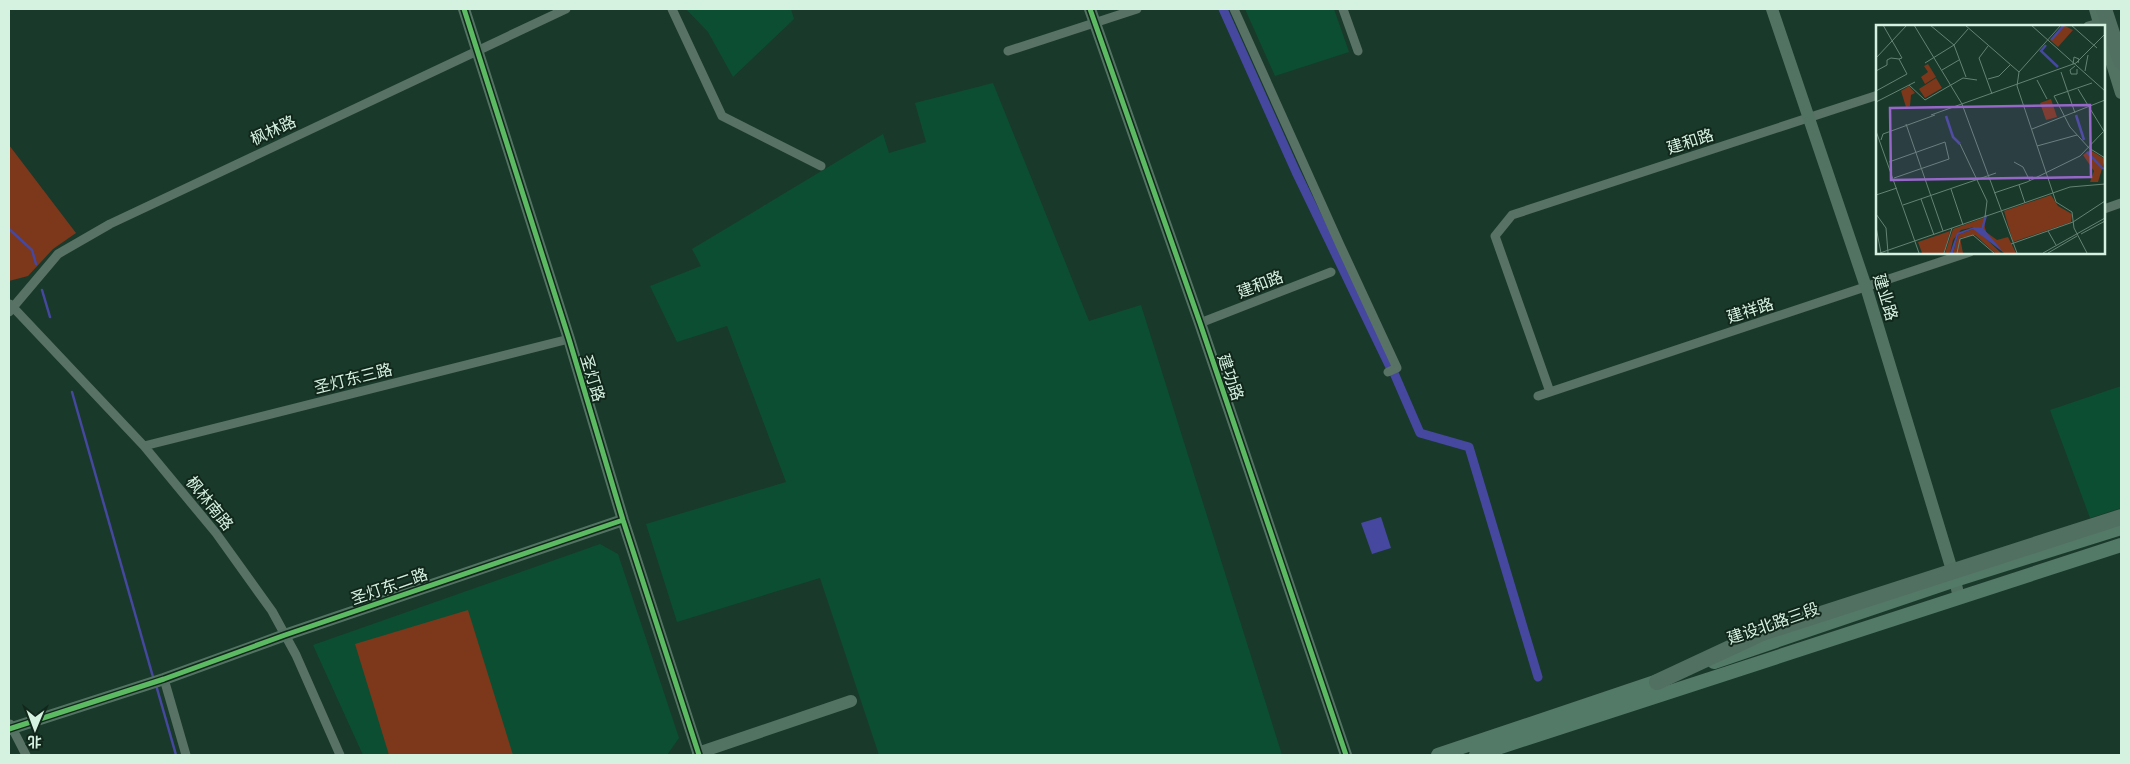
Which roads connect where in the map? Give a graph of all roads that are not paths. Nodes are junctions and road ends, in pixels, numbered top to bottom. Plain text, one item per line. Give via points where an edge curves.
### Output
1 (464, 9) edge
2 (566, 9) edge
3 (672, 9) edge
4 (1090, 9) edge
5 (1137, 9) edge
6 (1234, 9) edge
7 (1343, 9) edge
8 (1772, 9) edge
9 (2095, 9) edge
10 (2098, 21) edge
11 (1094, 23) junction
12 (2105, 33) edge
13 (2105, 41) edge
14 (1008, 51) dead end
15 (1358, 51) dead end
16 (477, 52) junction
17 (2121, 61) edge
18 (2121, 94) edge
19 (1876, 96) edge
20 (1809, 118) junction
21 (821, 166) dead end
22 (2121, 203) edge
23 (2105, 209) edge
24 (1964, 254) edge
25 (1330, 272) dead end
26 (1866, 287) junction
27 (10, 307) edge
28 (1200, 323) junction
29 (568, 339) junction
30 (1388, 372) dead end
31 (1550, 392) junction
32 (1538, 396) dead end
33 (144, 446) junction
34 (2121, 517) edge
35 (623, 520) junction
36 (2121, 528) edge
37 (2121, 545) edge
38 (1955, 580) junction
39 (1959, 598) junction
40 (285, 635) junction
41 (164, 678) junction
42 (1657, 682) junction
43 (851, 701) dead end
44 (10, 726) edge
45 (699, 754) edge
46 (26, 755) edge
47 (186, 755) edge
48 (340, 755) edge
49 (1346, 755) edge
50 (1438, 755) edge
51 (1476, 755) edge

1 - 16 street, 圣灯路
2 - 16 street, 枫林路
3 - 21 street via 722,116
4 - 11 street, 建功路
5 - 11 street
6 - 30 street via 1398,368
7 - 15 street
8 - 20 street, 建业路
9 - 10 street
11 - 14 street
11 - 28 street, 建功路
12 - 17 highway
13 - 18 street
16 - 27 street, 枫林路 via 110,224 58,254
16 - 29 street, 圣灯路
19 - 20 street, 建和路
20 - 26 street, 建业路
20 - 31 street, 建和路 via 1512,215 1495,236
22 - 23 street
24 - 26 street, 建祥路
25 - 28 street, 建和路
26 - 31 street, 建祥路
26 - 38 street, 建业路
27 - 33 street, 枫林南路
28 - 49 street, 建功路
29 - 33 street, 圣灯东三路
29 - 35 street, 圣灯路
31 - 32 street, 建祥路
33 - 40 street, 枫林南路 via 216,533 272,611
34 - 42 highway, bridge via 1762,633
35 - 40 street, 圣灯东二路
35 - 45 street, 圣灯路
36 - 38 main road, 建设北路三段
37 - 39 main road, 建设北路三段
38 - 39 street, 建业路
38 - 42 main road, 建设北路三段
39 - 51 main road, 建设北路三段
40 - 41 street, 圣灯东二路
40 - 48 street, 枫林南路
41 - 44 street, 圣灯东二路
41 - 47 street
42 - 50 main road, 建设北路三段
43 - 45 street
44 - 46 street

